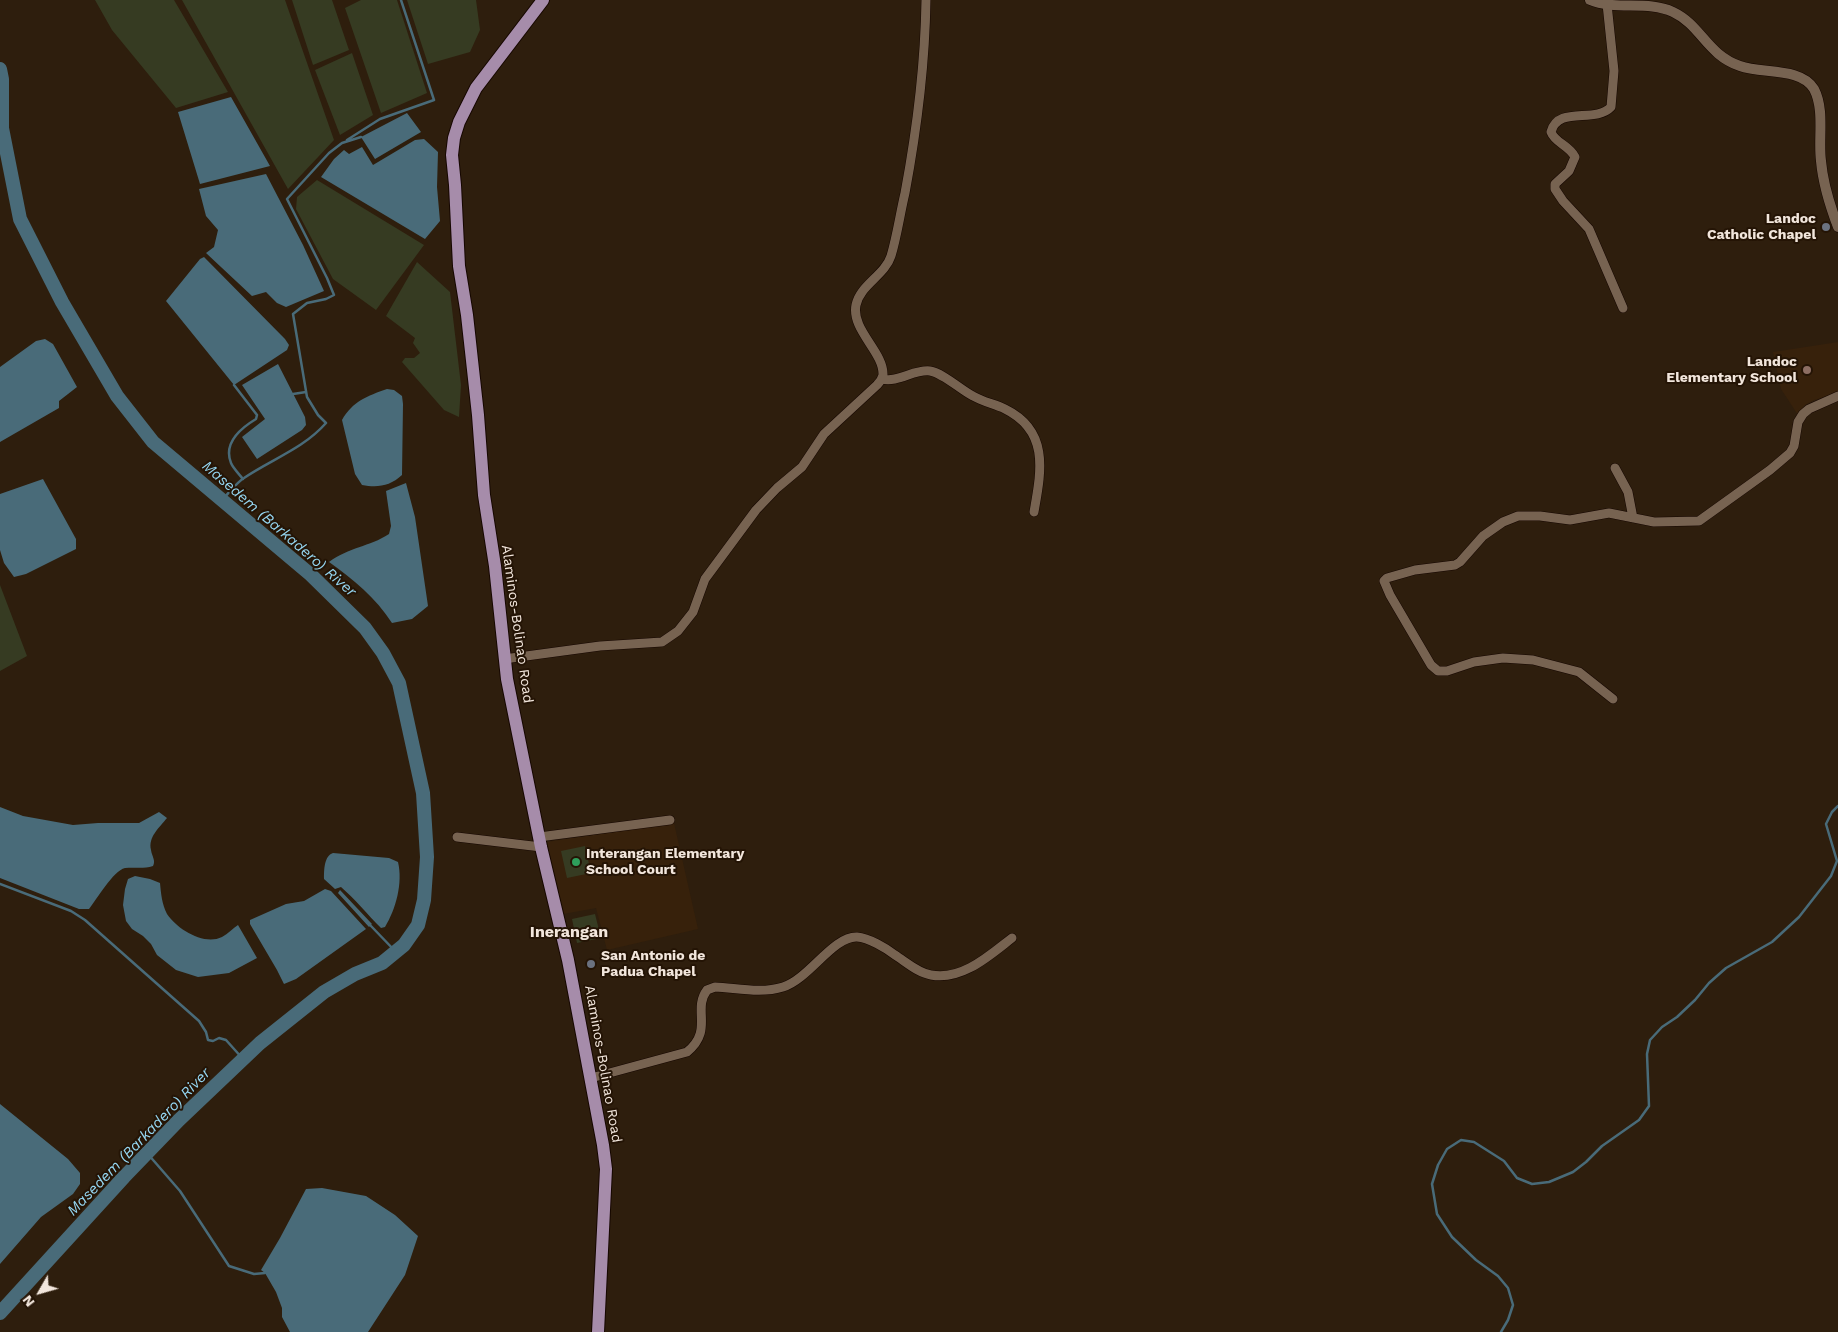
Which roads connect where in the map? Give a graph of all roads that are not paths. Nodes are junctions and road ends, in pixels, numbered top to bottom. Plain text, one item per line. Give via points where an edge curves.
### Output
1 (543, 0) edge
2 (926, 0) edge
3 (1590, 0) edge
4 (1607, 4) junction
5 (1838, 227) edge
6 (1623, 308) dead end
7 (882, 378) junction
8 (1838, 396) edge
9 (1615, 468) dead end
10 (1034, 512) dead end
11 (1633, 518) junction
12 (504, 659) junction
13 (1612, 699) dead end
14 (670, 820) dead end
15 (457, 837) dead end
16 (540, 842) junction
17 (1012, 938) dead end
18 (591, 1078) junction
19 (598, 1332) edge

1 - 12 main road, Alaminos-Bolinao Road via 476,88 459,122 452,148 458,266 467,315
2 - 7 street via 925,49 912,153 892,251 887,266 869,284 856,304 857,318 878,359
3 - 4 street
4 - 5 street via 1656,7 1674,12 1729,61 1757,71 1805,79 1817,97 1820,159 1827,197
4 - 6 street via 1614,71 1611,107 1600,114 1562,118 1551,132 1554,139 1568,147 1575,157 1569,171 1555,184 1555,189 1589,229
7 - 10 street via 892,379 920,371 935,372 965,392 1013,413 1031,429 1040,452
7 - 12 street via 824,434 802,466 756,510 706,579 694,612 670,638 662,642 600,646
8 - 11 street via 1803,414 1798,422 1793,449 1786,457 1699,521 1654,522
9 - 11 street via 1628,492
11 - 13 street via 1609,513 1570,520 1518,516 1483,536 1455,565 1415,570 1387,578 1384,582 1431,665 1438,671 1503,658 1533,660 1579,672
12 - 16 main road, Alaminos-Bolinao Road
14 - 16 street
15 - 16 street
16 - 18 main road, Alaminos-Bolinao Road
17 - 18 street via 990,956 957,974 932,975 867,940 850,938 833,947 818,963 782,988 714,987 707,990 702,1000 700,1036 696,1045 687,1052
18 - 19 main road, Alaminos-Bolinao Road via 606,1169

